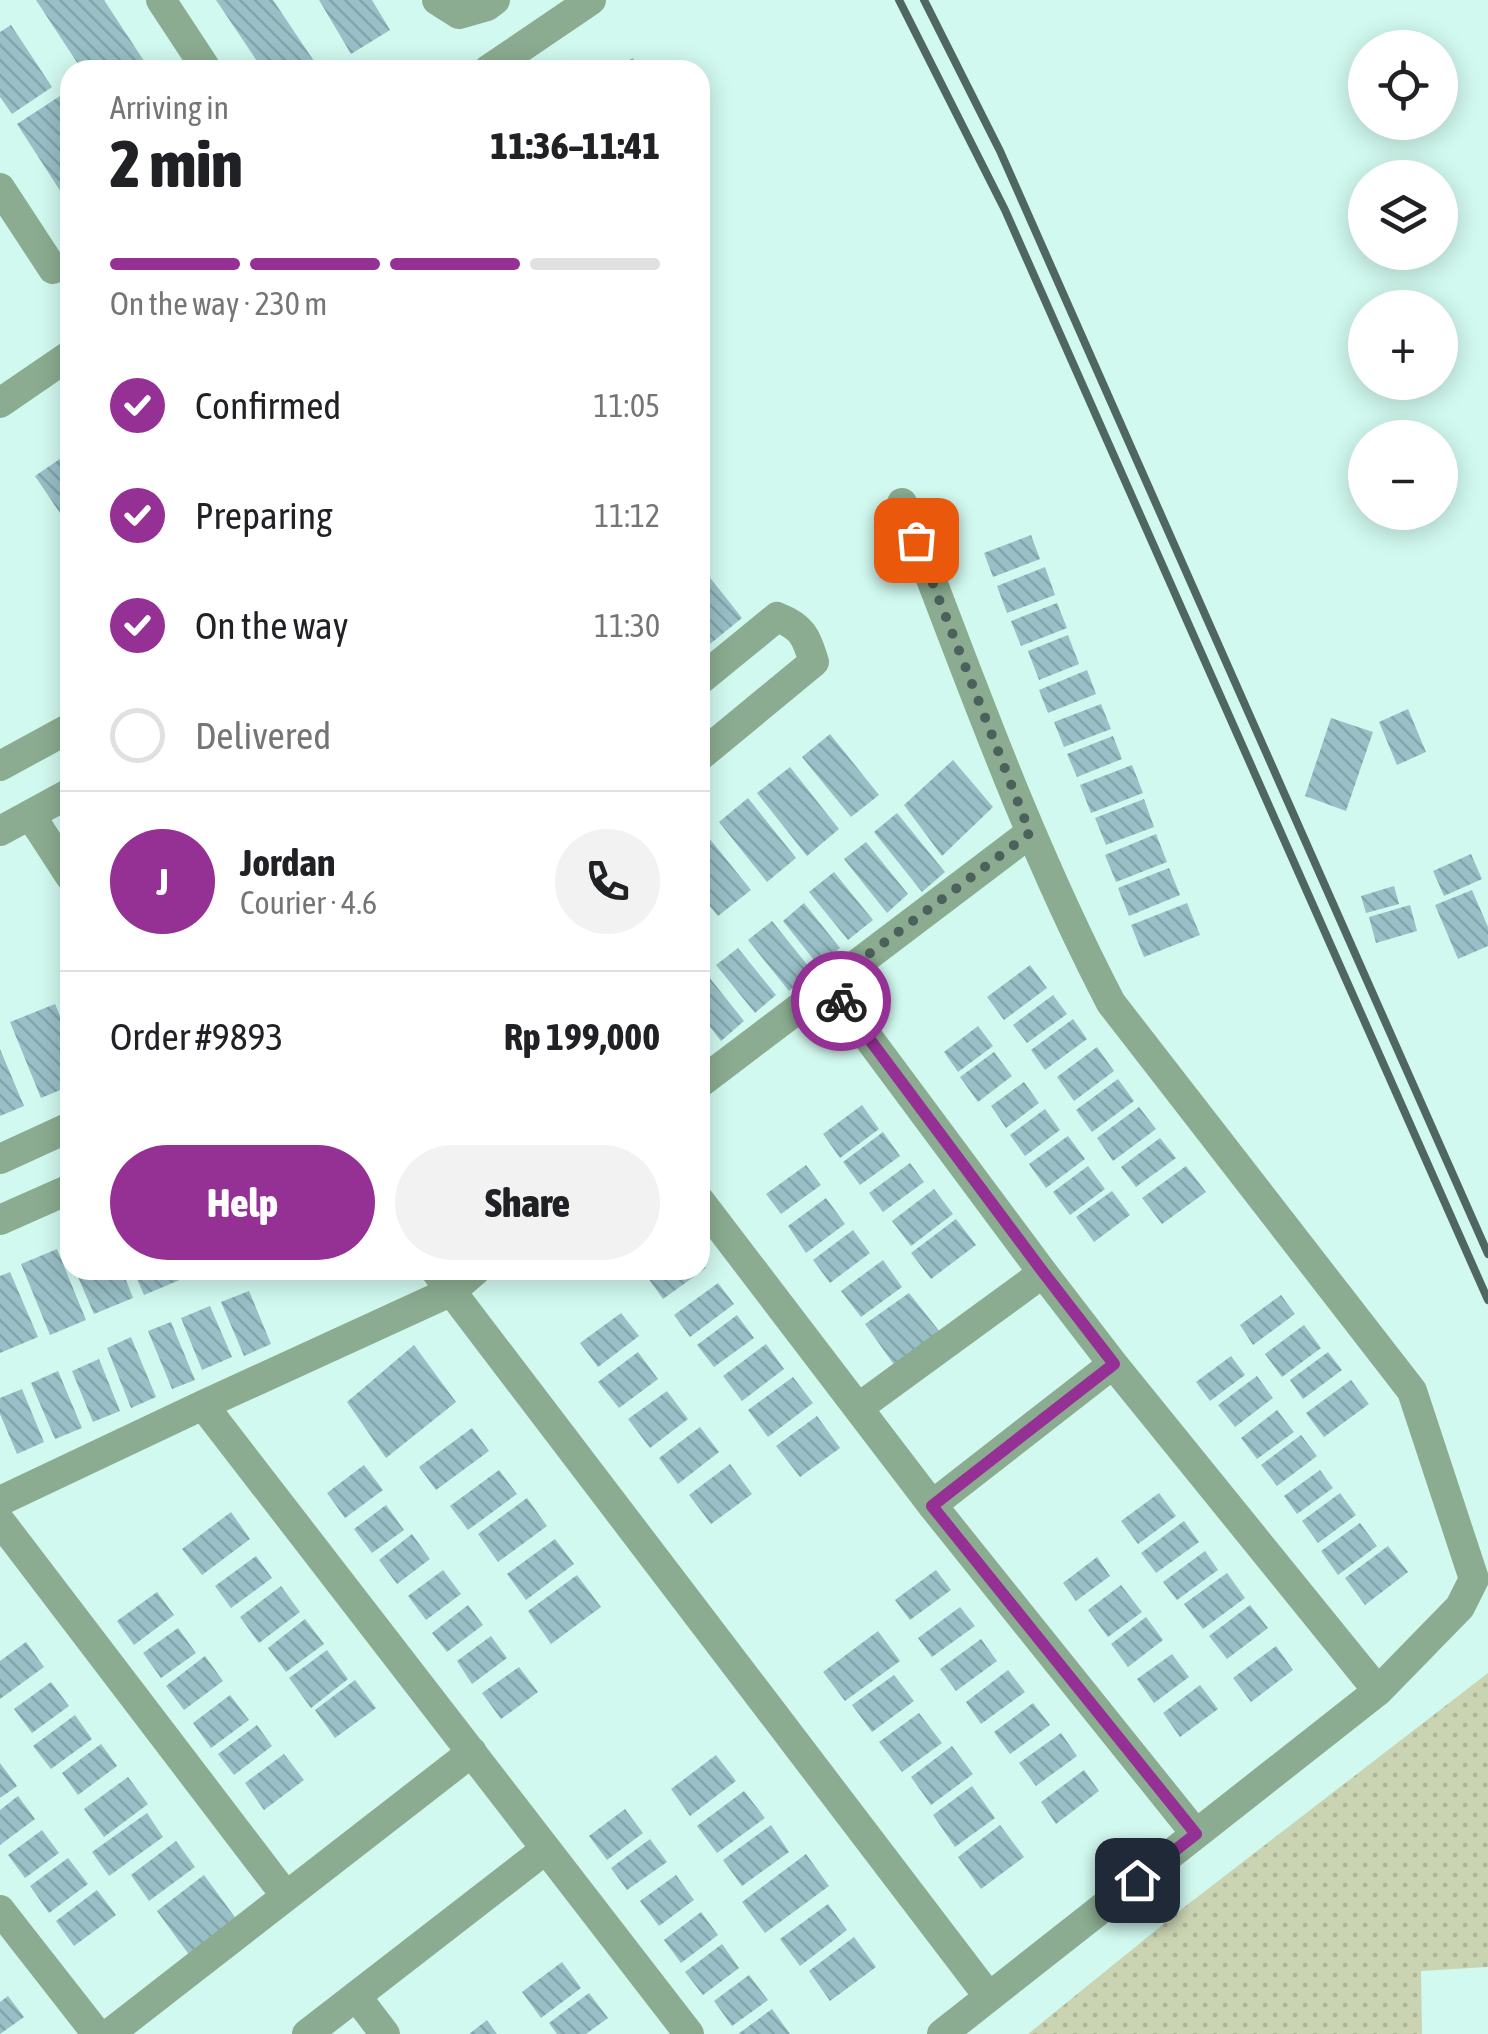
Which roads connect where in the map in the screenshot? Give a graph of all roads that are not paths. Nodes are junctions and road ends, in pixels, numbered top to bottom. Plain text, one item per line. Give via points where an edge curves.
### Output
1 (161, 0) edge
2 (437, 0) edge
3 (495, 0) edge
4 (590, 0) edge
5 (200, 60) edge
6 (503, 60) edge
7 (0, 188) edge
8 (53, 269) dead end
9 (60, 362) edge
10 (0, 403) edge
11 (902, 503) dead end
12 (710, 672) edge
13 (60, 733) edge
14 (710, 748) edge
15 (0, 766) edge
16 (60, 799) edge
17 (31, 816) junction
18 (0, 831) edge
19 (1030, 833) junction
20 (60, 861) edge
21 (829, 984) junction
22 (710, 1075) edge
23 (60, 1132) edge
24 (0, 1159) edge
25 (60, 1193) edge
26 (710, 1215) edge
27 (0, 1220) edge
28 (1043, 1272) junction
29 (444, 1281) edge
30 (1114, 1364) junction
31 (204, 1404) junction
32 (858, 1408) junction
33 (0, 1501) edge
34 (932, 1506) junction
35 (0, 1521) edge
36 (1378, 1692) junction
37 (472, 1752) junction
38 (1196, 1834) junction
39 (546, 1849) junction
40 (286, 1896) junction
41 (0, 1910) edge
42 (356, 1996) junction
43 (989, 1997) junction
44 (97, 2034) edge
45 (109, 2034) edge
46 (306, 2034) edge
47 (384, 2034) edge
48 (689, 2034) edge
49 (942, 2034) edge

1 - 5 street
2 - 3 street via 459,14
4 - 6 street
7 - 8 street
9 - 10 street
11 - 19 street
12 - 14 street via 777,617 802,632 814,662
13 - 15 street
16 - 17 street
17 - 18 street
17 - 20 street
19 - 21 street
19 - 36 street via 1111,1002 1412,1391 1474,1579 1460,1607
21 - 22 street
21 - 28 street
23 - 24 street
25 - 27 street
26 - 32 street
28 - 30 street
28 - 32 street
29 - 31 street
29 - 43 street
30 - 34 street
30 - 36 street
31 - 33 street
31 - 37 street
32 - 34 street
34 - 38 street
35 - 40 street
36 - 38 street
37 - 39 street
37 - 40 street
38 - 43 street
39 - 42 street
39 - 48 street
40 - 45 street
41 - 44 street
42 - 46 street
42 - 47 street
43 - 49 street

